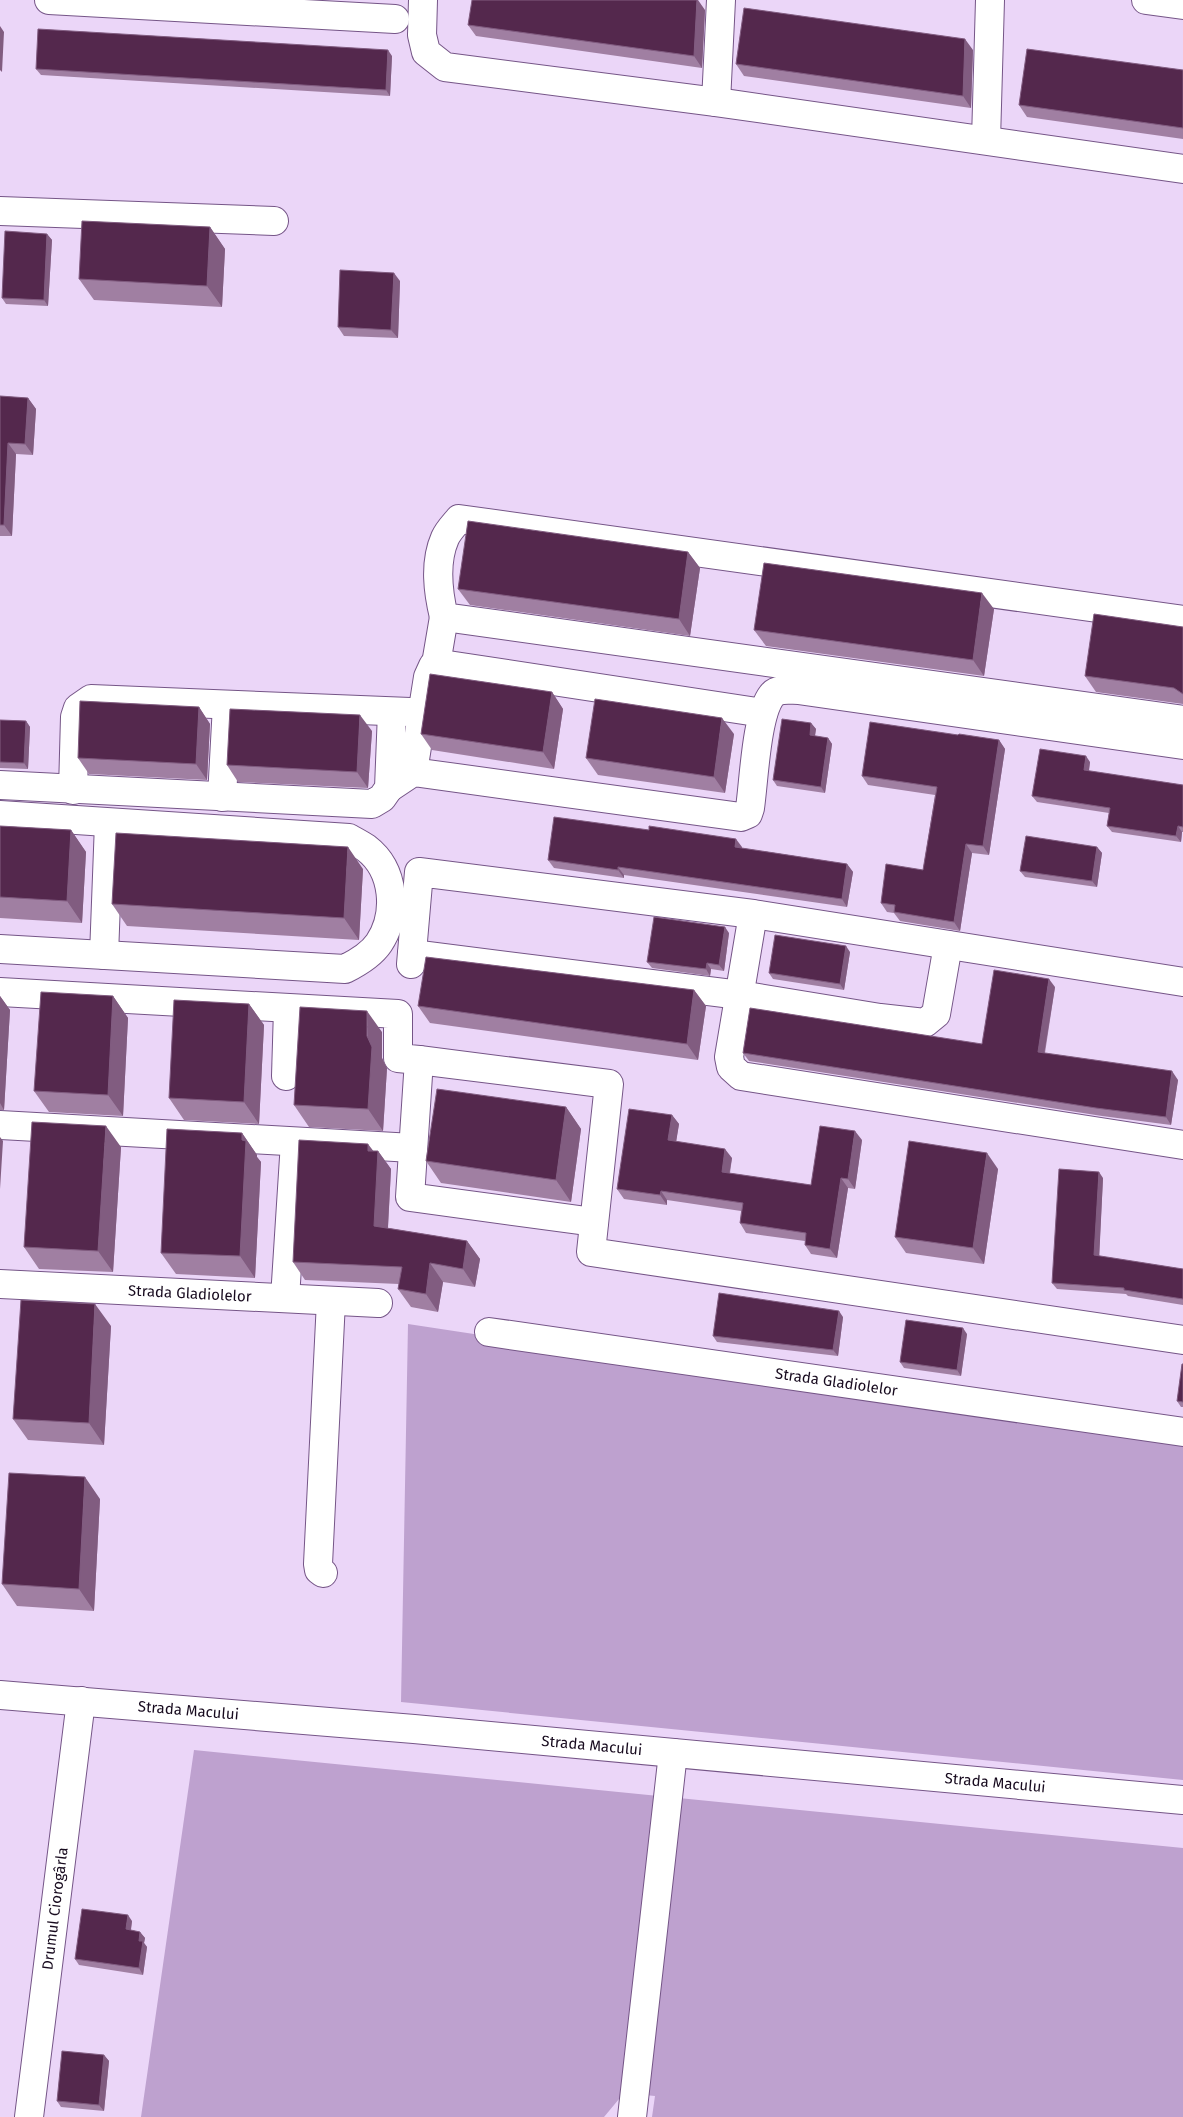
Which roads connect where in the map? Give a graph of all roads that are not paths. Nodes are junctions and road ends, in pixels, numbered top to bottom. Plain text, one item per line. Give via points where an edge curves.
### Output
1 (49, 0) edge
2 (423, 0) edge
3 (721, 0) edge
4 (990, 0) edge
5 (1146, 0) edge
6 (1183, 6) edge
7 (394, 19) dead end
8 (716, 102) junction
9 (986, 140) junction
10 (1183, 169) edge
11 (0, 211) edge
12 (274, 220) dead end
13 (444, 617) junction
14 (1183, 620) edge
15 (436, 664) junction
16 (227, 705) junction
17 (392, 712) junction
18 (422, 713) junction
19 (763, 713) junction
20 (1183, 720) edge
21 (1183, 745) edge
22 (413, 772) junction
23 (0, 785) edge
24 (389, 788) junction
25 (73, 790) junction
26 (222, 796) junction
27 (0, 815) edge
28 (109, 822) junction
29 (753, 914) junction
30 (948, 945) junction
31 (0, 949) edge
32 (104, 955) junction
33 (1183, 982) edge
34 (0, 992) edge
35 (740, 995) junction
36 (288, 1008) junction
37 (419, 1060) junction
38 (286, 1076) dead end
39 (0, 1125) edge
40 (295, 1142) junction
41 (1183, 1145) edge
42 (412, 1148) junction
43 (594, 1222) junction
44 (0, 1284) edge
45 (286, 1298) junction
46 (331, 1301) junction
47 (378, 1303) edge
48 (489, 1332) dead end
49 (1183, 1340) edge
50 (1183, 1432) edge
51 (323, 1573) dead end
52 (0, 1695) edge
53 (81, 1701) junction
54 (674, 1753) junction
55 (1183, 1800) edge
56 (29, 2117) edge
57 (632, 2117) edge

1 - 7 street
2 - 8 street via 422,35 426,52 445,67
3 - 8 street
4 - 9 street
5 - 6 street
8 - 9 street
9 - 10 street
11 - 12 street
13 - 14 street via 438,596 440,556 445,538 459,519
13 - 15 street
13 - 20 street
15 - 18 street via 428,677
15 - 19 street
16 - 17 street
16 - 25 street via 91,699 84,702 74,716
16 - 26 street
17 - 18 street
17 - 24 street
18 - 22 street
19 - 21 street via 773,694 798,690
19 - 22 street via 750,808 748,814 741,817
22 - 24 street
23 - 25 street
24 - 26 street via 372,804
25 - 26 street
27 - 28 street
28 - 32 street
28 - 32 street via 349,838 367,848 379,862 389,881 392,901 389,923 378,944 361,961 345,969
29 - 30 street
29 - 35 street
29 - 35 street via 419,872 411,959
30 - 33 street
30 - 35 street via 936,1014 925,1023
31 - 32 street
34 - 36 street
35 - 41 street via 730,1057 731,1067 741,1076
36 - 37 street via 398,1014 398,1058
36 - 38 street
37 - 42 street
37 - 43 street via 609,1084
39 - 40 street
40 - 42 street
40 - 45 street
42 - 43 street via 410,1197
43 - 49 street via 591,1252
44 - 45 street, Strada Gladiolelor
45 - 46 street, Strada Gladiolelor
46 - 47 street, Strada Gladiolelor
46 - 51 street via 318,1564
48 - 50 street, Strada Gladiolelor
52 - 53 street, Strada Macului
53 - 54 street, Strada Macului
53 - 56 street, Drumul Ciorogârla
54 - 55 street, Strada Macului
54 - 57 street

